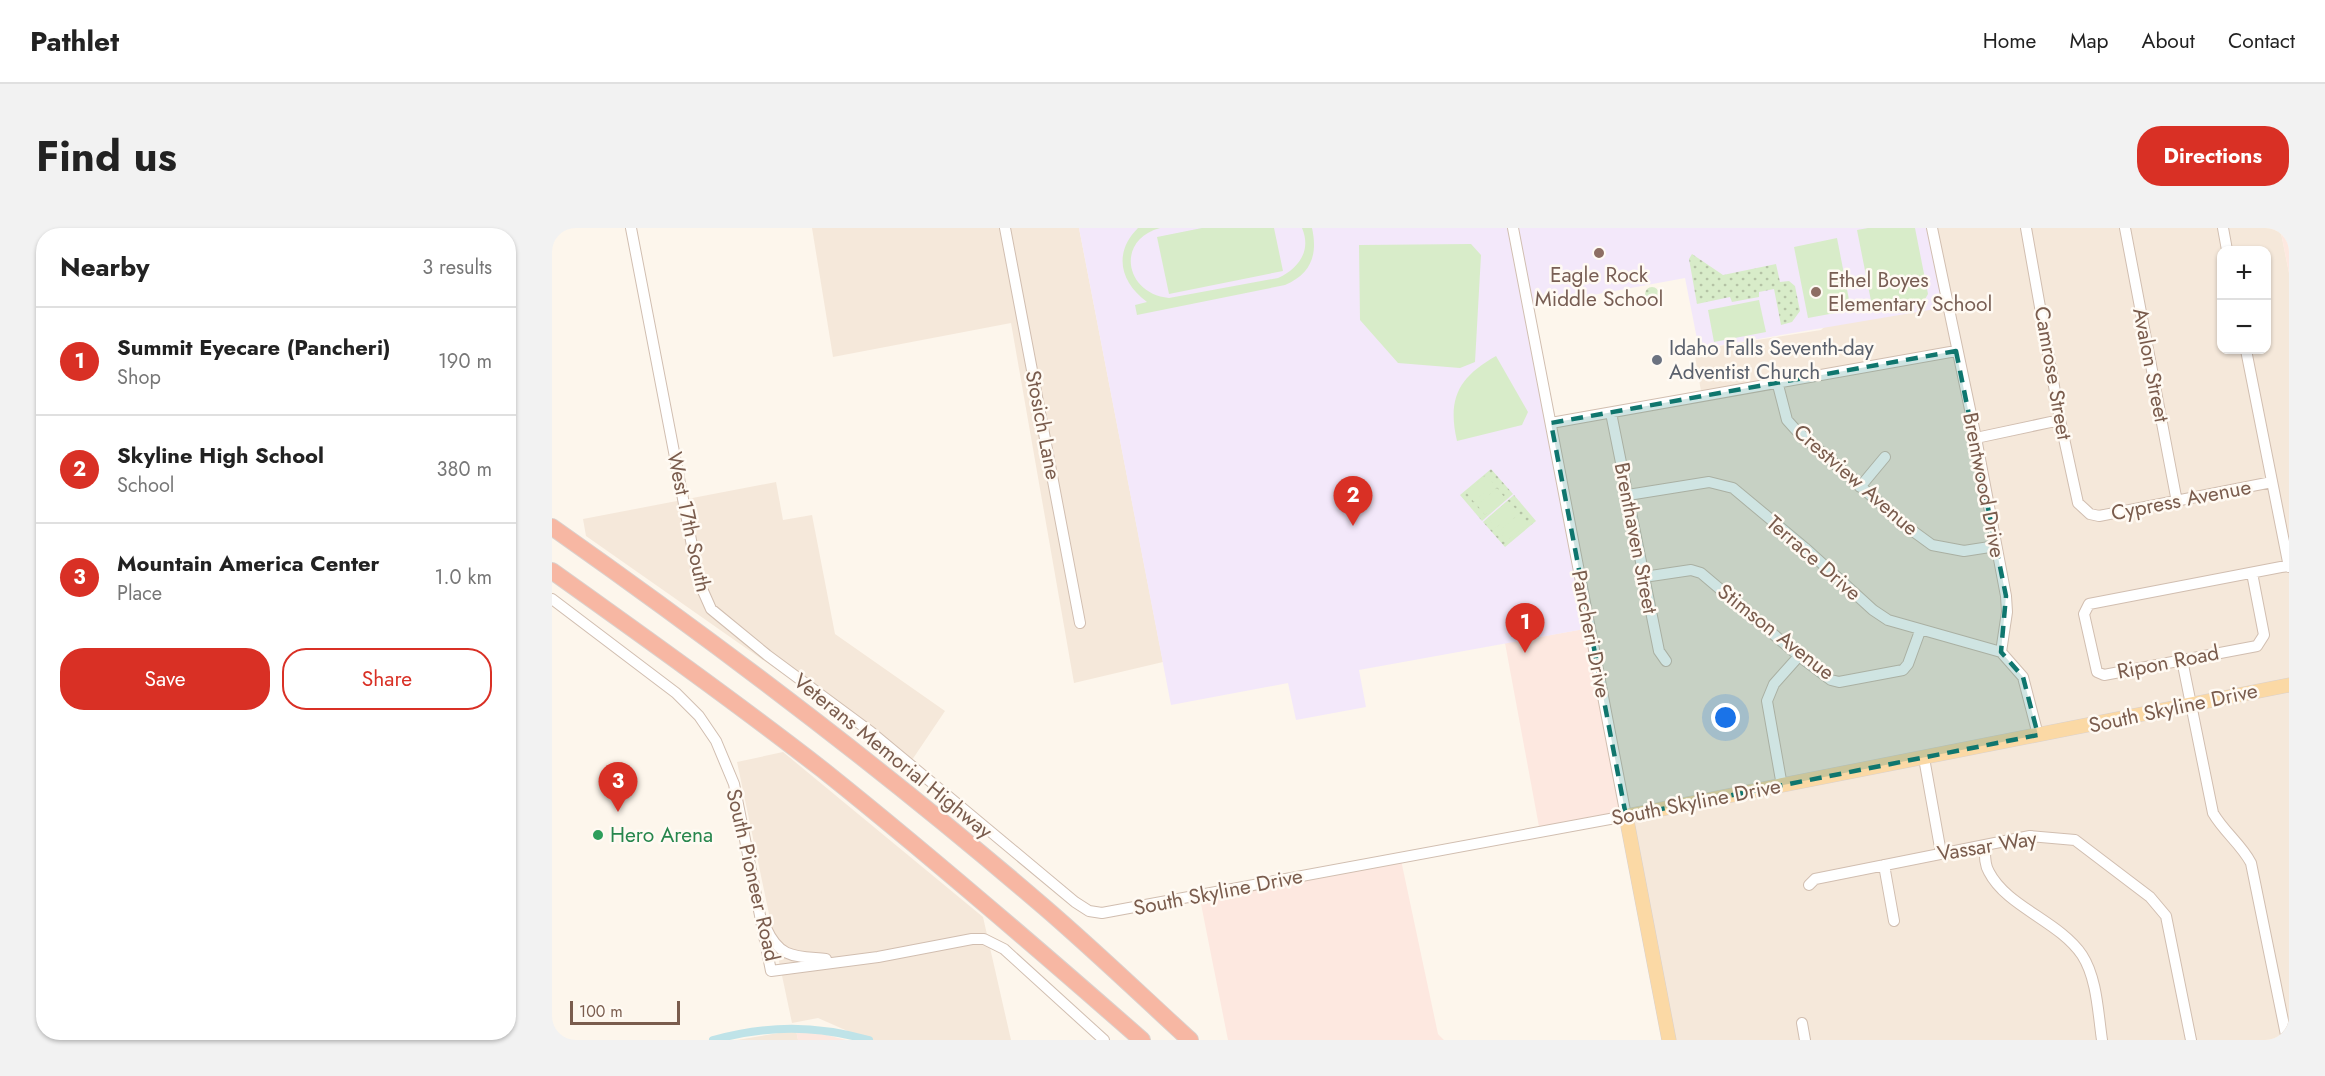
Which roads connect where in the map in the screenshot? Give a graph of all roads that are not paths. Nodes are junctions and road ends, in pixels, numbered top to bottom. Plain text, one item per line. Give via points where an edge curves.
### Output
1 (631, 228) edge
2 (1005, 228) edge
3 (1513, 228) edge
4 (1932, 228) edge
5 (2026, 228) edge
6 (2125, 228) edge
7 (2223, 228) edge
8 (2226, 246) edge
9 (1956, 351) junction
10 (2247, 354) edge
11 (1778, 385) junction
12 (1611, 413) junction
13 (2060, 420) junction
14 (1551, 423) junction
15 (1976, 438) junction
16 (1885, 457) dead end
17 (2272, 482) junction
18 (1860, 486) junction
19 (1628, 495) junction
20 (2177, 502) junction
21 (2090, 513) joint
22 (552, 527) edge
23 (1995, 546) junction
24 (2289, 567) edge
25 (552, 571) edge
26 (2252, 573) junction
27 (1644, 577) junction
28 (552, 599) edge
29 (1080, 623) dead end
30 (1920, 631) junction
31 (2001, 652) junction
32 (1799, 656) junction
33 (2182, 660) junction
34 (1666, 661) dead end
35 (2289, 685) edge
36 (2191, 704) junction
37 (2038, 735) junction
38 (1924, 758) junction
39 (1782, 786) junction
40 (1626, 816) junction
41 (1985, 845) junction
42 (1941, 853) junction
43 (1884, 865) junction
44 (1809, 885) dead end
45 (760, 913) junction
46 (1101, 913) joint
47 (1894, 921) dead end
48 (844, 961) junction
49 (1802, 1023) dead end
50 (1104, 1040) edge
51 (1142, 1040) edge
52 (1190, 1040) edge
53 (1669, 1040) edge
54 (1805, 1040) edge
55 (2103, 1040) edge
56 (2191, 1040) edge
57 (2287, 1040) edge

1 - 46 street, West 17th South via 699,582 711,609 871,732 1075,902
2 - 29 street, Stosich Lane
3 - 14 street, Pancheri Drive
4 - 9 street, Brentwood Drive
5 - 13 street, Camrose Street
6 - 20 street, Avalon Street
7 - 8 street
9 - 11 street
9 - 15 street, Brentwood Drive
10 - 17 street
11 - 12 street
11 - 18 street, Crestview Avenue via 1787,420
12 - 14 street
12 - 19 street, Brenthaven Street
13 - 15 street
13 - 21 street, Camrose Street via 2078,502
14 - 40 street, Pancheri Drive
15 - 23 street, Brentwood Drive
16 - 18 street
17 - 20 street, Cypress Avenue
17 - 24 street
18 - 23 street, Crestview Avenue via 1932,545 1964,551
19 - 27 street, Brenthaven Street
19 - 30 street, Terrace Drive via 1709,482 1732,488 1873,610 1888,620
20 - 21 street, Cypress Avenue via 2099,516
22 - 52 highway, Veterans Memorial Highway via 824,728 1043,906
23 - 31 street, Brentwood Drive via 2007,612
24 - 26 street, Ripon Road
25 - 51 highway via 823,771 1007,921
26 - 33 street, Ripon Road via 2262,641
26 - 33 street, Ripon Road via 2089,604 2085,608 2097,672 2104,675
27 - 32 street, Stimson Avenue via 1691,570 1701,573
27 - 34 street, Brenthaven Street via 1659,651
28 - 45 street, South Pioneer Road via 676,693 716,741 734,784
30 - 31 street, Terrace Drive
30 - 32 street, Stimson Avenue via 1903,670 1839,682
31 - 37 street via 2023,677
32 - 39 street via 1774,684 1767,701
33 - 36 street
35 - 36 main road, South Skyline Drive
36 - 37 main road, South Skyline Drive
36 - 57 street via 2213,813 2251,863
37 - 38 main road, South Skyline Drive
38 - 39 main road, South Skyline Drive
38 - 42 street
39 - 40 main road, South Skyline Drive
40 - 46 street, South Skyline Drive
40 - 53 main road, Pancheri Drive
41 - 42 street, Vassar Way
41 - 55 street via 1986,866 2000,888 2053,927 2082,955 2090,971
41 - 56 street, Vassar Way via 2030,836 2075,840 2150,897 2166,916
42 - 43 street, Vassar Way
43 - 44 street, Vassar Way via 1815,879
43 - 47 street
45 - 48 street via 770,937 787,954
45 - 48 street, South Pioneer Road via 771,970
48 - 50 street, South Pioneer Road via 984,939 1004,949
49 - 54 street

